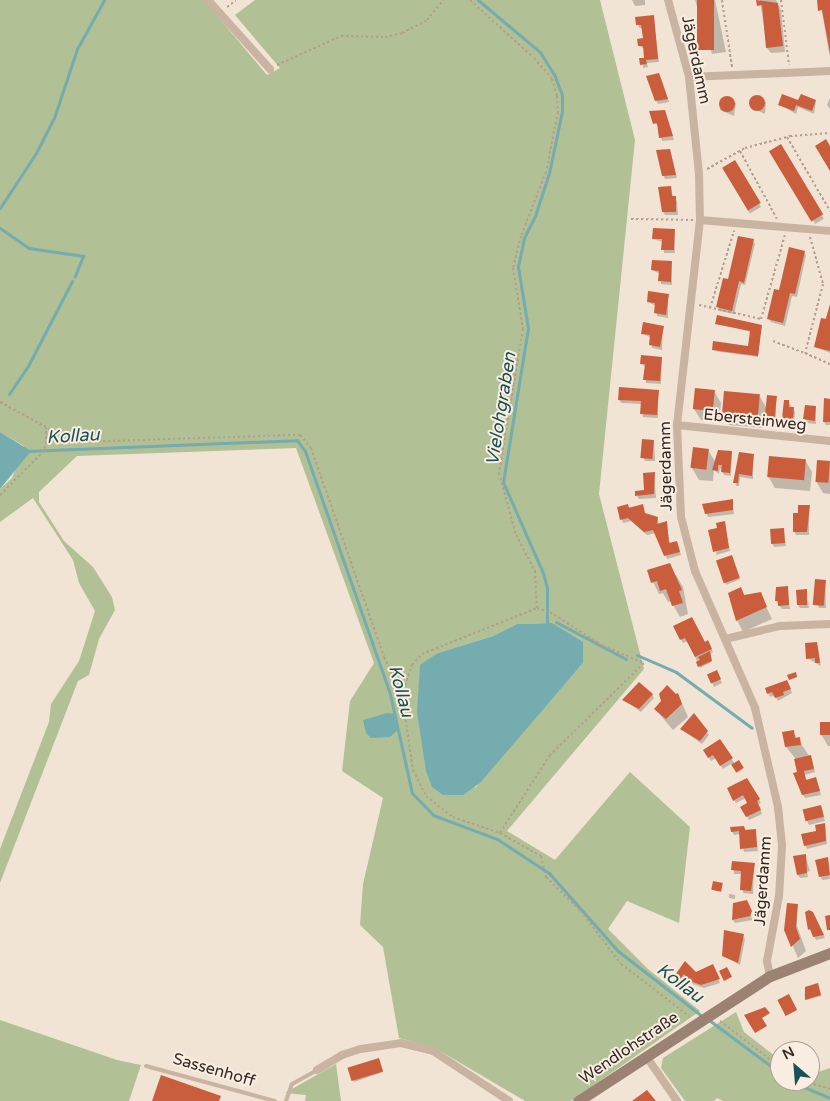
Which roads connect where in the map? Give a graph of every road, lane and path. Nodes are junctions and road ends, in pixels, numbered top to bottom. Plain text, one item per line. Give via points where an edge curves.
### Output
1 (208, 0) edge
2 (236, 0) edge
3 (443, 0) edge
4 (470, 0) edge
5 (668, 0) edge
6 (722, 0) edge
7 (781, 0) edge
8 (220, 11) junction
9 (270, 69) joint
10 (830, 70) edge
11 (789, 71) junction
12 (733, 74) junction
13 (689, 77) junction
14 (830, 133) edge
15 (787, 137) junction
16 (740, 151) junction
17 (699, 174) junction
18 (830, 211) edge
19 (632, 219) dead end
20 (700, 220) junction
21 (736, 222) junction
22 (785, 227) junction
23 (808, 228) junction
24 (830, 231) edge
25 (692, 304) junction
26 (710, 308) junction
27 (773, 341) dead end
28 (805, 352) junction
29 (830, 364) edge
30 (0, 402) edge
31 (677, 425) junction
32 (46, 428) junction
33 (830, 441) edge
34 (0, 495) edge
35 (537, 608) junction
36 (830, 624) edge
37 (725, 639) junction
38 (402, 696) junction
39 (500, 833) junction
40 (830, 953) edge
41 (770, 976) junction
42 (710, 1013) junction
43 (697, 1022) junction
44 (646, 1056) junction
45 (770, 1059) edge
46 (146, 1066) dead end
47 (316, 1070) joint
48 (275, 1101) edge
49 (286, 1101) edge
50 (509, 1101) edge
51 (578, 1101) edge
52 (677, 1101) edge

1 - 8 street
2 - 8 path
3 - 9 path via 427,20 402,33 385,37 341,36
4 - 35 path via 534,58 552,79 557,96 558,112 546,172 521,236 513,268 523,330 499,473 516,535 535,571
5 - 13 street, Jägerdamm
6 - 12 path
7 - 11 path
8 - 9 street
10 - 11 street
11 - 12 street
12 - 13 street
13 - 17 street, Jägerdamm
14 - 15 path
15 - 16 path
15 - 18 path
16 - 17 path
16 - 22 path
17 - 20 street, Jägerdamm
19 - 20 path
20 - 21 street
20 - 25 street, Jägerdamm
21 - 22 street
21 - 26 path
22 - 23 street
22 - 26 path via 761,319
23 - 24 street
23 - 28 path via 823,284
25 - 26 path
25 - 31 street, Jägerdamm
27 - 28 path
28 - 29 path
30 - 32 path
31 - 33 street, Ebersteinweg
31 - 37 street, Jägerdamm via 681,517 695,571
32 - 34 path via 46,444 42,453
32 - 38 path via 72,442 300,435 311,448 384,657
35 - 38 path via 422,654 412,665
35 - 39 path via 550,612 602,646 644,663 550,754
36 - 37 street via 780,626
37 - 41 street, Jägerdamm via 755,708 778,807 782,846 779,896 768,961
38 - 39 path via 412,770 426,796 453,817
39 - 43 path via 541,856 545,873 581,912 621,964
40 - 41 street, Wendlohstraße
41 - 42 street, Wendlohstraße
42 - 43 street, Wendlohstraße
42 - 45 path
43 - 44 street, Wendlohstraße
44 - 51 street, Wendlohstraße
44 - 52 street
46 - 48 lane, Sassenhoff
47 - 49 lane via 292,1084
47 - 50 street via 361,1048 401,1044 433,1051

